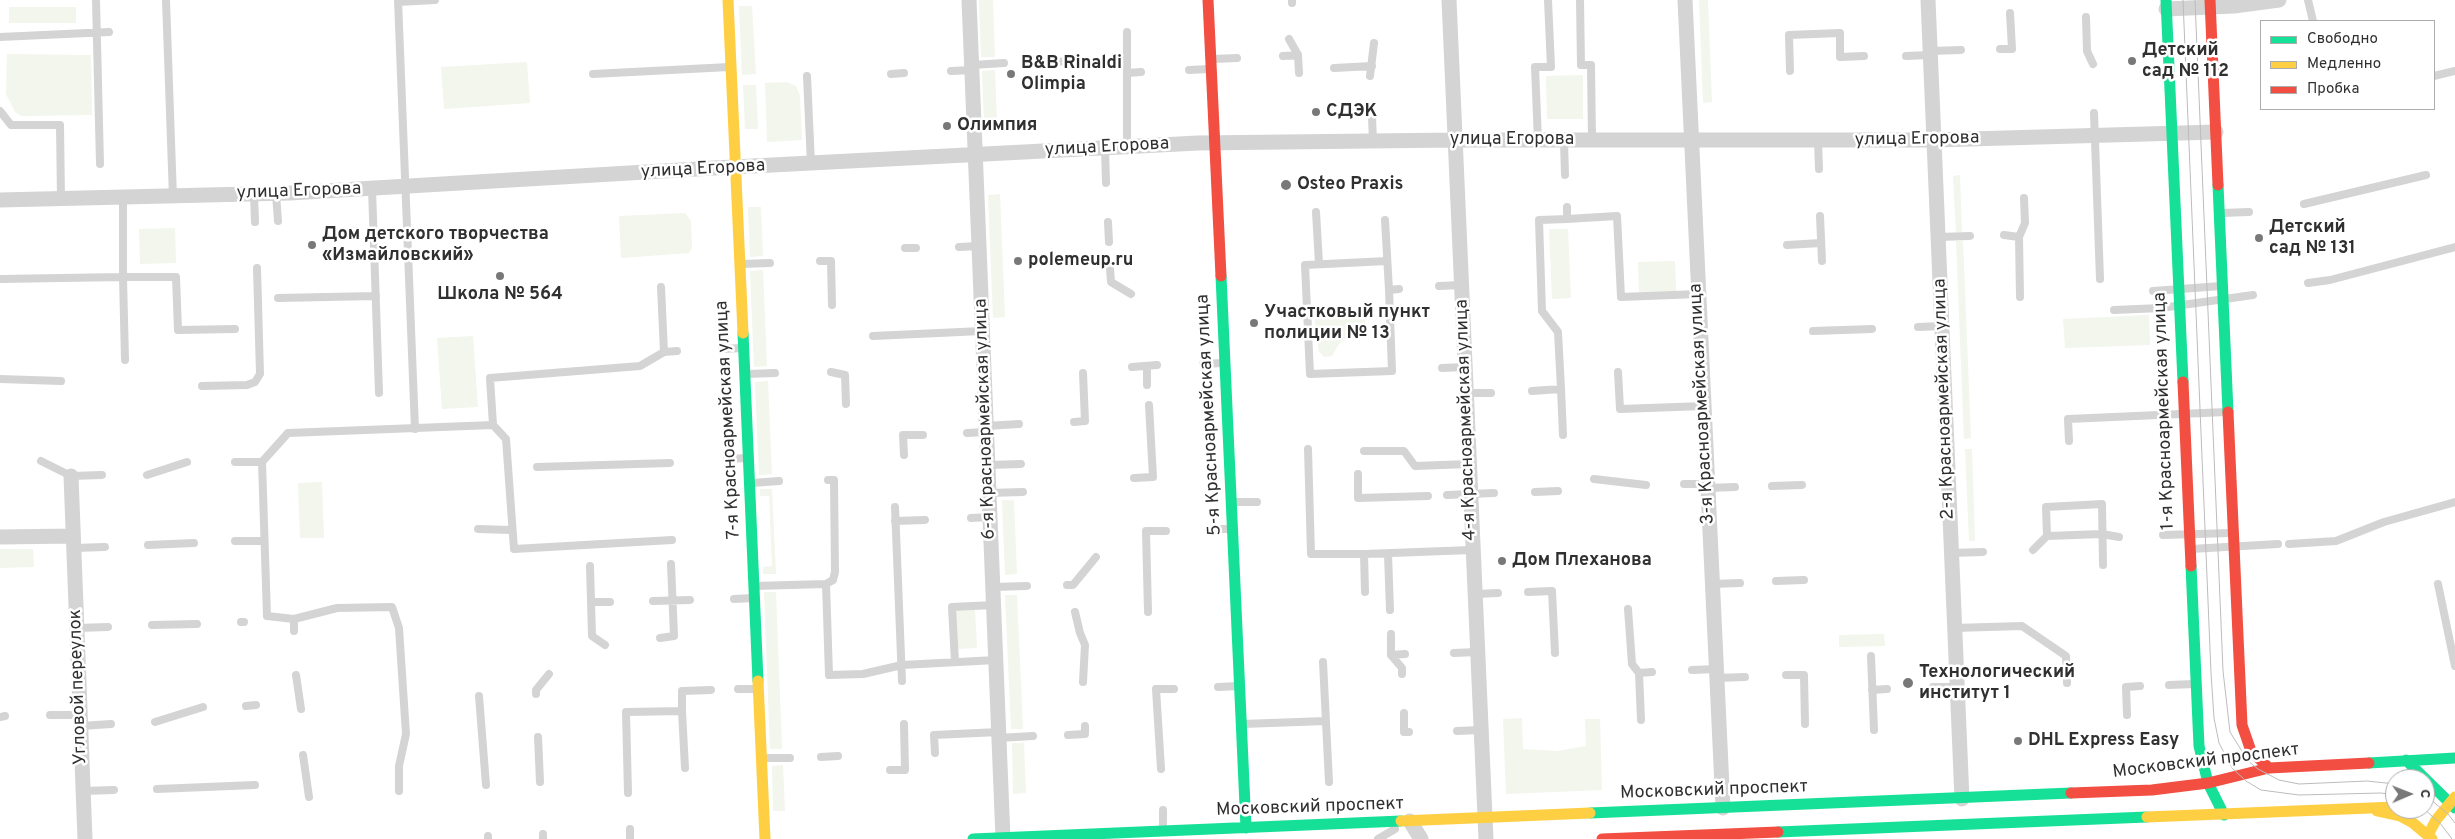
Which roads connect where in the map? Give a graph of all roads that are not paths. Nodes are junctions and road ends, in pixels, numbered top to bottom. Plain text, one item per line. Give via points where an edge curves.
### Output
1 (96, 0) edge
2 (166, 0) edge
3 (435, 0) edge
4 (728, 0) edge
5 (969, 0) edge
6 (1208, 0) edge
7 (1449, 0) edge
8 (1548, 0) edge
9 (1580, 0) edge
10 (1684, 0) edge
11 (1928, 0) edge
12 (2279, 0) edge
13 (2308, 0) edge
14 (398, 1) edge
15 (2210, 4) edge
16 (2166, 5) edge
17 (2010, 13) dead end
18 (2086, 17) dead end
19 (2313, 20) edge
20 (157, 30) dead end
21 (167, 30) junction
22 (97, 32) junction
23 (109, 32) dead end
24 (1127, 32) dead end
25 (0, 37) edge
26 (1290, 39) dead end
27 (1374, 43) dead end
28 (2000, 49) dead end
29 (1961, 50) dead end
30 (1930, 53) junction
31 (1298, 55) junction
32 (1282, 56) dead end
33 (1864, 56) dead end
34 (1906, 56) dead end
35 (1237, 58) dead end
36 (1084, 61) dead end
37 (1043, 62) dead end
38 (1004, 63) dead end
39 (1211, 64) junction
40 (2093, 64) dead end
41 (1372, 66) junction
42 (731, 67) junction
43 (972, 67) junction
44 (1334, 68) dead end
45 (1189, 70) dead end
46 (951, 71) dead end
47 (1790, 71) dead end
48 (2455, 71) edge
49 (1141, 72) dead end
50 (904, 73) dead end
51 (1126, 73) junction
52 (1299, 73) dead end
53 (593, 74) dead end
54 (891, 74) dead end
55 (807, 76) dead end
56 (1370, 76) dead end
57 (2435, 76) edge
58 (0, 111) edge
59 (2094, 113) dead end
60 (1372, 117) dead end
61 (2216, 132) junction
62 (2171, 134) junction
63 (2094, 136) junction
64 (1456, 140) junction
65 (1592, 140) junction
66 (1934, 140) junction
67 (1373, 141) junction
68 (1538, 141) junction
69 (1564, 141) junction
70 (1691, 141) junction
71 (1818, 141) junction
72 (1215, 143) junction
73 (1128, 146) junction
74 (1105, 147) junction
75 (976, 155) junction
76 (100, 164) dead end
77 (811, 164) junction
78 (736, 167) junction
79 (1819, 169) dead end
80 (1565, 174) dead end
81 (2426, 175) dead end
82 (1106, 183) dead end
83 (405, 188) junction
84 (372, 189) junction
85 (254, 194) junction
86 (276, 194) junction
87 (173, 197) junction
88 (123, 198) junction
89 (2024, 198) dead end
90 (61, 199) junction
91 (0, 200) edge
92 (2304, 204) dead end
93 (1566, 207) dead end
94 (1316, 212) dead end
95 (2249, 212) dead end
96 (2219, 214) junction
97 (1820, 216) dead end
98 (1567, 219) junction
99 (1385, 220) dead end
100 (278, 221) dead end
101 (255, 222) dead end
102 (1108, 222) dead end
103 (2004, 235) dead end
104 (1970, 236) dead end
105 (2018, 236) junction
106 (1938, 237) junction
107 (1109, 242) dead end
108 (1821, 243) junction
109 (1787, 244) dead end
110 (979, 246) junction
111 (959, 247) dead end
112 (2455, 247) edge
113 (905, 248) dead end
114 (916, 248) dead end
115 (820, 261) dead end
116 (1387, 261) junction
117 (1822, 261) dead end
118 (770, 263) dead end
119 (740, 264) junction
120 (1319, 264) junction
121 (257, 268) dead end
122 (1110, 268) dead end
123 (123, 276) junction
124 (0, 279) edge
125 (2100, 279) dead end
126 (2308, 283) dead end
127 (1462, 285) junction
128 (1439, 286) dead end
129 (2222, 286) junction
130 (661, 287) dead end
131 (1399, 289) dead end
132 (2178, 289) junction
133 (1389, 290) junction
134 (2153, 291) dead end
135 (1131, 294) dead end
136 (1698, 294) junction
137 (2252, 295) dead end
138 (376, 296) junction
139 (2020, 297) dead end
140 (278, 298) dead end
141 (2222, 299) junction
142 (832, 305) dead end
143 (2178, 305) junction
144 (2114, 310) dead end
145 (1942, 326) junction
146 (1918, 327) dead end
147 (235, 329) dead end
148 (1872, 329) dead end
149 (982, 331) junction
150 (1813, 331) dead end
151 (873, 336) dead end
152 (744, 348) junction
153 (722, 349) dead end
154 (664, 352) junction
155 (677, 352) dead end
156 (125, 360) dead end
157 (1225, 363) junction
158 (1203, 364) dead end
159 (1157, 365) dead end
160 (1147, 366) junction
161 (1132, 367) dead end
162 (1465, 367) junction
163 (1442, 368) dead end
164 (1402, 370) dead end
165 (1392, 371) junction
166 (831, 372) dead end
167 (1618, 372) dead end
168 (775, 373) dead end
169 (1083, 373) dead end
170 (745, 375) junction
171 (0, 379) edge
172 (61, 380) dead end
173 (1147, 385) dead end
174 (202, 386) dead end
175 (1561, 389) junction
176 (1532, 391) dead end
177 (379, 393) dead end
178 (1466, 393) junction
179 (1491, 393) dead end
180 (846, 404) dead end
181 (1149, 405) dead end
182 (1704, 406) junction
183 (2228, 412) junction
184 (2183, 414) junction
185 (1074, 422) dead end
186 (1020, 424) dead end
187 (493, 425) junction
188 (415, 429) junction
189 (986, 429) junction
190 (967, 433) dead end
191 (923, 435) dead end
192 (1563, 435) dead end
193 (2069, 440) dead end
194 (1308, 448) dead end
195 (1364, 451) dead end
196 (904, 455) dead end
197 (748, 458) junction
198 (728, 459) dead end
199 (41, 461) dead end
200 (187, 462) dead end
201 (235, 462) dead end
202 (262, 462) junction
203 (670, 463) dead end
204 (1021, 464) dead end
205 (1469, 464) junction
206 (988, 465) junction
207 (537, 467) dead end
208 (1358, 474) dead end
209 (102, 475) dead end
210 (147, 475) dead end
211 (71, 476) junction
212 (1134, 478) dead end
213 (1594, 479) dead end
214 (828, 480) dead end
215 (779, 481) dead end
216 (750, 483) junction
217 (1684, 484) dead end
218 (1646, 485) dead end
219 (1802, 485) dead end
220 (1707, 486) junction
221 (1772, 486) dead end
222 (1735, 487) dead end
223 (1558, 491) dead end
224 (1023, 492) dead end
225 (1494, 492) dead end
226 (1535, 492) dead end
227 (989, 493) junction
228 (1448, 494) dead end
229 (1470, 494) junction
230 (1428, 496) dead end
231 (1231, 502) junction
232 (1257, 502) dead end
233 (2455, 502) edge
234 (895, 507) dead end
235 (990, 516) junction
236 (971, 518) dead end
237 (925, 520) dead end
238 (895, 521) junction
239 (1232, 528) junction
240 (1211, 529) dead end
241 (478, 530) dead end
242 (511, 530) junction
243 (1166, 531) dead end
244 (2233, 532) junction
245 (2102, 534) junction
246 (2188, 534) junction
247 (2163, 535) dead end
248 (2048, 536) junction
249 (0, 537) edge
250 (2119, 537) dead end
251 (672, 540) dead end
252 (235, 541) dead end
253 (263, 541) junction
254 (74, 542) junction
255 (194, 543) dead end
256 (2278, 544) dead end
257 (2289, 544) dead end
258 (148, 545) dead end
259 (105, 547) dead end
260 (2234, 547) junction
261 (2188, 549) junction
262 (1472, 550) junction
263 (2033, 550) dead end
264 (1983, 552) dead end
265 (1951, 553) junction
266 (1364, 554) junction
267 (1388, 554) junction
268 (1096, 557) dead end
269 (671, 564) dead end
270 (2103, 564) dead end
271 (590, 566) dead end
272 (1804, 580) dead end
273 (1776, 581) dead end
274 (1740, 583) dead end
275 (826, 584) junction
276 (1712, 584) junction
277 (2438, 584) dead end
278 (1067, 585) dead end
279 (754, 586) junction
280 (1027, 586) dead end
281 (993, 587) junction
282 (1365, 592) dead end
283 (1528, 592) dead end
284 (1498, 593) dead end
285 (1474, 594) junction
286 (755, 598) junction
287 (734, 599) dead end
288 (673, 600) junction
289 (690, 600) dead end
290 (653, 601) dead end
291 (591, 602) junction
292 (610, 602) dead end
293 (994, 605) junction
294 (1628, 609) dead end
295 (1390, 610) dead end
296 (1075, 612) dead end
297 (1148, 612) dead end
298 (294, 619) junction
299 (197, 624) dead end
300 (152, 625) dead end
301 (108, 627) dead end
302 (77, 628) junction
303 (1954, 628) junction
304 (294, 631) dead end
305 (1391, 634) dead end
306 (660, 638) dead end
307 (605, 645) dead end
308 (1454, 652) dead end
309 (1477, 652) junction
310 (1555, 653) dead end
311 (1405, 654) dead end
312 (1391, 655) junction
313 (1870, 656) dead end
314 (996, 660) junction
315 (956, 662) junction
316 (1323, 662) dead end
317 (902, 665) junction
318 (2455, 666) edge
319 (1692, 670) dead end
320 (1652, 672) dead end
321 (1640, 673) junction
322 (1716, 673) junction
323 (549, 674) dead end
324 (1402, 674) dead end
325 (296, 675) dead end
326 (1786, 676) dead end
327 (1745, 677) dead end
328 (902, 681) dead end
329 (1083, 682) dead end
330 (2067, 684) dead end
331 (2195, 684) junction
332 (2169, 685) dead end
333 (1240, 686) junction
334 (2140, 686) dead end
335 (1218, 687) dead end
336 (1957, 687) junction
337 (1933, 688) dead end
338 (759, 689) junction
339 (1174, 689) dead end
340 (1887, 689) dead end
341 (712, 690) dead end
342 (738, 690) dead end
343 (1872, 690) junction
344 (536, 694) dead end
345 (479, 696) dead end
346 (256, 705) dead end
347 (246, 706) dead end
348 (203, 707) dead end
349 (301, 709) dead end
350 (682, 711) junction
351 (1404, 713) dead end
352 (50, 715) dead end
353 (2127, 715) dead end
354 (80, 720) junction
355 (1641, 720) dead end
356 (1326, 721) junction
357 (155, 722) dead end
358 (112, 724) dead end
359 (904, 724) dead end
360 (1242, 724) junction
361 (1805, 724) dead end
362 (1085, 726) dead end
363 (1480, 730) junction
364 (1874, 730) dead end
365 (1456, 731) dead end
366 (1408, 732) dead end
367 (999, 735) junction
368 (1068, 735) dead end
369 (1033, 736) dead end
370 (538, 737) dead end
371 (935, 753) dead end
372 (303, 755) dead end
373 (838, 756) dead end
374 (820, 757) dead end
375 (762, 758) junction
376 (790, 758) dead end
377 (2455, 758) edge
378 (2406, 760) junction
379 (685, 768) dead end
380 (2269, 768) junction
381 (1161, 769) dead end
382 (890, 770) dead end
383 (540, 782) dead end
384 (1329, 782) dead end
385 (2208, 783) junction
386 (255, 785) dead end
387 (486, 785) dead end
388 (157, 789) dead end
389 (114, 790) dead end
390 (83, 791) junction
391 (399, 791) dead end
392 (628, 792) dead end
393 (309, 797) dead end
394 (1962, 803) junction
395 (2454, 803) edge
396 (2435, 804) edge
397 (2385, 808) edge
398 (1163, 810) dead end
399 (2352, 810) junction
400 (1723, 812) junction
401 (2224, 815) junction
402 (1484, 818) junction
403 (1410, 821) junction
404 (1898, 827) junction
405 (630, 829) dead end
406 (1164, 831) junction
407 (1246, 833) edge
408 (1830, 834) edge
409 (1750, 836) edge
410 (2430, 837) edge
411 (1003, 838) edge
412 (1664, 838) edge
413 (85, 839) edge
414 (630, 839) edge
415 (766, 839) edge
416 (973, 839) edge
417 (1378, 839) edge
418 (1421, 839) edge
419 (1486, 839) edge
420 (1602, 839) edge
421 (1899, 839) edge

1 - 22 lane
2 - 21 lane
3 - 14 lane
4 - 42 main road, 7-я Красноармейская улица
5 - 43 street, 6-я Красноармейская улица
6 - 39 main road, 5-я Красноармейская улица
7 - 64 street, 4-я Красноармейская улица
8 - 68 lane via 1551,67 1536,68
9 - 65 lane via 1581,65 1591,65
10 - 70 street, 3-я Красноармейская улица
11 - 30 street, 2-я Красноармейская улица
12 - 15 street
13 - 19 lane
14 - 83 lane
15 - 16 street
15 - 61 main road
16 - 62 main road, 1-я Красноармейская улица
17 - 28 lane via 2012,49
18 - 40 lane via 2087,51
20 - 21 lane
21 - 87 lane
22 - 23 lane
22 - 25 lane
22 - 76 lane
24 - 51 lane
26 - 31 lane
27 - 41 lane
29 - 30 lane
30 - 34 lane
30 - 66 street, 2-я Красноармейская улица
31 - 32 lane
31 - 52 lane
33 - 47 lane via 1840,57 1840,33 1789,35
35 - 39 lane
36 - 37 lane
38 - 43 lane
39 - 45 lane
39 - 72 main road, 5-я Красноармейская улица
41 - 44 lane
41 - 56 lane
42 - 53 lane
42 - 78 main road, 7-я Красноармейская улица
43 - 46 lane
43 - 75 street, 6-я Красноармейская улица
48 - 57 lane
49 - 51 lane
50 - 54 lane
51 - 73 lane
55 - 77 lane
58 - 90 lane via 11,125 60,125
59 - 63 lane
60 - 67 lane
61 - 62 street, улица Егорова
61 - 96 main road
62 - 63 street, улица Егорова
62 - 132 main road, 1-я Красноармейская улица
63 - 66 street, улица Егорова
63 - 125 lane
64 - 67 street, улица Егорова
64 - 68 street, улица Егорова
64 - 127 street, 4-я Красноармейская улица
65 - 69 street, улица Егорова
65 - 70 street, улица Егорова
66 - 71 street, улица Егорова
66 - 106 street, 2-я Красноармейская улица
67 - 72 street, улица Егорова
68 - 69 street, улица Егорова
69 - 80 lane
70 - 71 street, улица Егорова
70 - 136 street, 3-я Красноармейская улица
71 - 79 lane
72 - 73 street, улица Егорова
72 - 157 main road, 5-я Красноармейская улица
73 - 74 street, улица Егорова
74 - 75 street, улица Егорова
74 - 82 lane
75 - 77 street, улица Егорова
75 - 110 street, 6-я Красноармейская улица
77 - 78 street, улица Егорова
78 - 83 street, улица Егорова
78 - 119 main road, 7-я Красноармейская улица
81 - 92 lane
83 - 84 street, улица Егорова
83 - 188 lane
84 - 86 street, улица Егорова
84 - 138 lane
85 - 86 street, улица Егорова
85 - 87 street, улица Егорова
85 - 101 lane
86 - 100 lane
87 - 88 street, улица Егорова
88 - 90 street, улица Егорова
88 - 123 lane
89 - 105 lane via 2024,223
90 - 91 street, улица Егорова
93 - 98 lane
94 - 120 lane
95 - 96 lane
96 - 129 main road
97 - 108 lane
98 - 136 lane via 1617,216 1621,297
98 - 175 lane via 1539,220 1542,311 1558,332
99 - 116 lane
102 - 107 lane
103 - 105 lane
104 - 106 lane
105 - 139 lane
106 - 145 street, 2-я Красноармейская улица
108 - 109 lane
108 - 117 lane
110 - 111 lane
110 - 149 street, 6-я Красноармейская улица
112 - 126 lane
113 - 114 lane
115 - 142 lane via 831,261
116 - 120 lane
116 - 133 lane
118 - 119 lane
119 - 152 main road, 7-я Красноармейская улица
120 - 165 lane via 1305,265 1310,374
121 - 174 lane via 260,374 255,382 247,385
122 - 135 lane via 1111,282
123 - 124 lane
123 - 147 lane via 176,277 178,330
123 - 156 lane
127 - 128 lane
127 - 162 street, 4-я Красноармейская улица
129 - 132 lane
129 - 141 main road
130 - 154 lane
131 - 133 lane
132 - 134 lane
132 - 143 main road, 1-я Красноармейская улица
133 - 165 lane
136 - 182 street, 3-я Красноармейская улица
137 - 141 lane
138 - 140 lane
138 - 177 lane
141 - 143 lane
141 - 183 main road
143 - 144 lane
143 - 184 main road, 1-я Красноармейская улица
145 - 146 lane
145 - 265 street, 2-я Красноармейская улица
148 - 150 lane
149 - 151 lane
149 - 189 street, 6-я Красноармейская улица
152 - 153 lane
152 - 170 main road, 7-я Красноармейская улица
154 - 155 lane
154 - 187 lane via 640,366 490,378
157 - 158 lane
157 - 231 main road, 5-я Красноармейская улица
159 - 160 lane
160 - 161 lane
160 - 173 lane
162 - 163 lane
162 - 178 street, 4-я Красноармейская улица
164 - 165 lane
166 - 180 lane via 845,375
167 - 182 lane via 1620,409
168 - 170 lane
169 - 185 lane via 1085,421
170 - 197 main road, 7-я Красноармейская улица
171 - 172 lane
175 - 176 lane
175 - 192 lane
178 - 179 lane
178 - 205 street, 4-я Красноармейская улица
181 - 212 lane via 1153,477
182 - 220 street, 3-я Красноармейская улица
183 - 184 lane
183 - 244 main road
184 - 193 lane via 2068,419
184 - 246 main road, 1-я Красноармейская улица
186 - 189 lane
187 - 188 lane
187 - 242 lane via 506,438
188 - 202 lane via 288,433
189 - 190 lane
189 - 206 street, 6-я Красноармейская улица
191 - 196 lane via 903,435
194 - 266 lane via 1305,501 1311,554
195 - 205 lane via 1404,451 1415,466
197 - 198 lane
197 - 216 main road, 7-я Красноармейская улица
199 - 211 lane
200 - 210 lane
201 - 202 lane
202 - 253 lane
203 - 207 lane
204 - 206 lane
205 - 229 street, 4-я Красноармейская улица
206 - 227 street, 6-я Красноармейская улица
208 - 230 lane via 1358,498
209 - 211 lane
211 - 254 street, Угловой переулок
213 - 218 lane
214 - 275 lane via 834,480 835,572 833,580
215 - 216 lane
216 - 279 main road, 7-я Красноармейская улица
217 - 220 lane
219 - 221 lane
220 - 222 lane
220 - 276 street, 3-я Красноармейская улица
223 - 226 lane
224 - 227 lane
225 - 229 lane
227 - 235 street, 6-я Красноармейская улица
228 - 229 lane
229 - 262 street, 4-я Красноармейская улица
231 - 232 lane
231 - 239 main road, 5-я Красноармейская улица
233 - 257 lane via 2384,522 2336,542
234 - 238 lane
235 - 236 lane
235 - 281 street, 6-я Красноармейская улица
237 - 238 lane
238 - 317 lane
239 - 240 lane
239 - 333 main road, 5-я Красноармейская улица
241 - 242 lane
242 - 251 lane via 514,549
243 - 297 lane via 1146,531
244 - 246 lane
244 - 260 main road
245 - 248 lane
245 - 248 lane via 2102,504 2046,506
245 - 250 lane
245 - 270 lane
246 - 247 lane
246 - 261 main road, 1-я Красноармейская улица
248 - 263 lane
249 - 254 street
252 - 253 lane
253 - 298 lane via 267,616
254 - 259 lane
254 - 302 street, Угловой переулок
255 - 258 lane
256 - 260 lane
260 - 261 lane
260 - 380 main road via 2244,739 2251,751
261 - 331 main road, 1-я Красноармейская улица
262 - 267 lane
262 - 285 street, 4-я Красноармейская улица
264 - 265 lane
265 - 303 street, 2-я Красноармейская улица
266 - 267 lane
266 - 282 lane
267 - 295 lane
268 - 278 lane via 1073,585
269 - 288 lane
271 - 291 lane
272 - 273 lane
274 - 276 lane
275 - 279 lane
275 - 317 lane via 829,674 863,674
276 - 322 street, 3-я Красноармейская улица
277 - 318 lane
279 - 286 main road, 7-я Красноармейская улица
280 - 281 lane
281 - 293 street, 6-я Красноармейская улица
283 - 310 lane via 1552,591
284 - 285 lane
285 - 309 street, 4-я Красноармейская улица
286 - 287 lane
286 - 338 main road, 7-я Красноармейская улица
288 - 289 lane
288 - 290 lane
288 - 306 lane via 674,636
291 - 292 lane
291 - 307 lane via 592,636
293 - 314 street, 6-я Красноармейская улица
293 - 315 lane via 952,607
294 - 321 lane via 1632,664
296 - 329 lane via 1086,645
298 - 304 lane
298 - 391 lane via 337,608 391,604 399,628 406,734 398,766
299 - 300 lane
301 - 302 lane
302 - 354 street, Угловой переулок
303 - 330 lane via 2022,626 2066,656
303 - 336 street, 2-я Красноармейская улица
305 - 312 lane
308 - 309 lane
309 - 363 street, 4-я Красноармейская улица
311 - 312 lane
312 - 324 lane via 1402,668
313 - 343 lane
314 - 315 lane
314 - 367 street, 6-я Красноармейская улица
315 - 317 lane
316 - 356 lane
317 - 328 lane
319 - 322 lane
320 - 321 lane
321 - 355 lane
322 - 327 lane
322 - 400 street, 3-я Красноармейская улица
323 - 344 lane
325 - 349 lane
326 - 361 lane via 1804,675
331 - 332 lane
331 - 385 main road, 1-я Красноармейская улица via 2199,746
333 - 335 lane
333 - 360 main road, 5-я Красноармейская улица
334 - 353 lane via 2126,687
336 - 337 lane
336 - 394 street, 2-я Красноармейская улица
338 - 342 lane
338 - 375 main road, 7-я Красноармейская улица
339 - 381 lane via 1156,689
340 - 343 lane
341 - 350 lane via 682,691
343 - 364 lane
345 - 387 lane
346 - 347 lane
348 - 357 lane
350 - 379 lane
350 - 392 lane via 626,712
351 - 366 lane via 1404,732
352 - 354 lane
354 - 358 lane
354 - 390 street, Угловой переулок
356 - 360 lane
356 - 384 lane
359 - 382 lane via 905,770
360 - 407 main road, 5-я Красноармейская улица
362 - 368 lane via 1085,734
363 - 365 lane
363 - 402 street, 4-я Красноармейская улица
367 - 369 lane
367 - 371 lane via 934,735
367 - 411 street, 6-я Красноармейская улица
370 - 383 lane
372 - 393 lane
373 - 374 lane
375 - 376 lane
375 - 415 main road, 7-я Красноармейская улица
377 - 378 main road, Московский проспект
378 - 380 main road, Московский проспект
378 - 395 main road
380 - 385 main road, Московский проспект
385 - 394 main road, Московский проспект
385 - 401 main road, 1-я Красноармейская улица
386 - 388 lane
389 - 390 lane
390 - 413 street, Угловой переулок
394 - 400 main road, Московский проспект
395 - 396 main road
395 - 410 main road via 2436,820
397 - 399 main road
398 - 406 lane
399 - 401 main road
399 - 410 main road via 2387,812 2414,823
400 - 402 main road, Московский проспект
401 - 404 main road via 1962,820 1945,829
402 - 403 main road, Московский проспект
402 - 419 street, 4-я Красноармейская улица
403 - 407 main road, Московский проспект
403 - 417 lane
403 - 418 street
404 - 408 main road
404 - 421 lane
405 - 414 lane
406 - 407 main road, Московский проспект
406 - 411 main road, Московский проспект
408 - 409 main road
409 - 412 main road via 1724,830
411 - 416 main road, Московский проспект
412 - 420 main road

